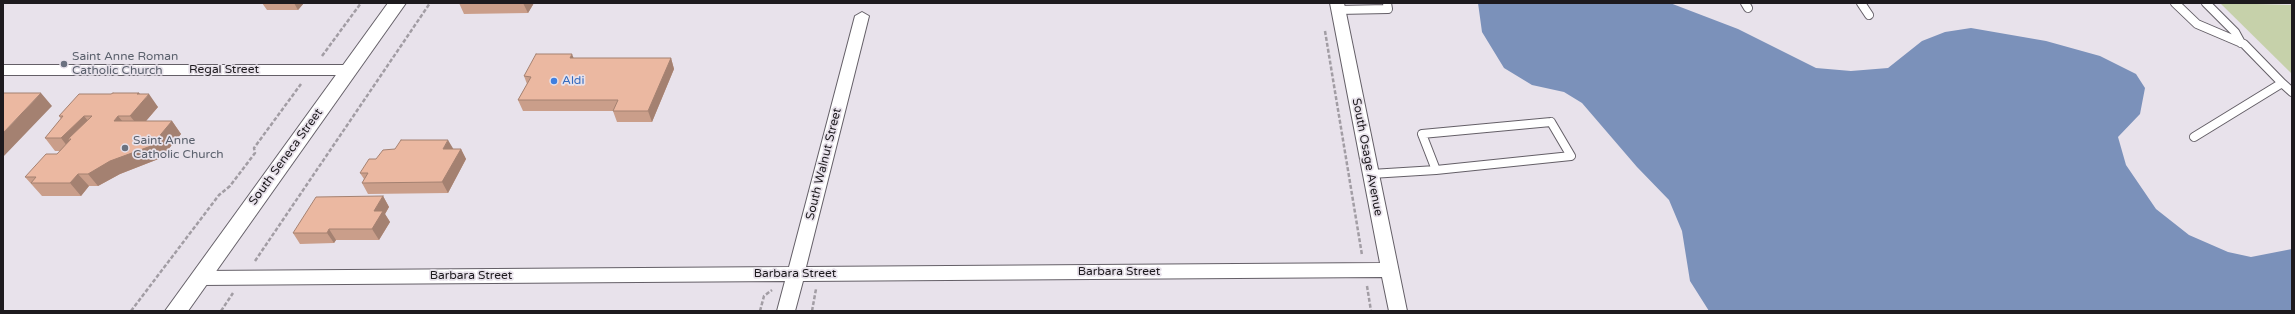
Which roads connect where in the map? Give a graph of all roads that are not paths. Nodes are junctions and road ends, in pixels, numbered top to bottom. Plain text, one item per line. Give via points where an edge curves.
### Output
1 (397, 3) edge
2 (1387, 3) edge
3 (1861, 3) edge
4 (2175, 3) edge
5 (2206, 3) edge
6 (1337, 6) edge
7 (1869, 15) dead end
8 (862, 16) dead end
9 (2241, 43) junction
10 (3, 70) edge
11 (349, 70) junction
12 (2282, 83) junction
13 (2292, 92) edge
14 (2194, 137) dead end
15 (1436, 170) junction
16 (1371, 174) junction
17 (1390, 270) junction
18 (796, 274) junction
19 (200, 278) junction
20 (176, 311) edge
21 (786, 311) edge
22 (1398, 311) edge

1 - 11 street, South Seneca Street
2 - 6 lane via 1388,9
3 - 7 lane
4 - 9 lane via 2197,24
5 - 9 lane via 2235,32
6 - 16 street, South Osage Avenue
8 - 18 street, South Walnut Street
9 - 12 lane
10 - 11 street, Regal Street
11 - 19 street, South Seneca Street
12 - 13 lane
12 - 14 lane
15 - 15 lane via 1481,165 1572,156 1551,122 1422,134
15 - 16 lane
16 - 17 street, South Osage Avenue
17 - 18 street, Barbara Street
17 - 22 street, South Osage Avenue
18 - 19 street, Barbara Street
18 - 21 street, South Walnut Street
19 - 20 street, South Seneca Street

